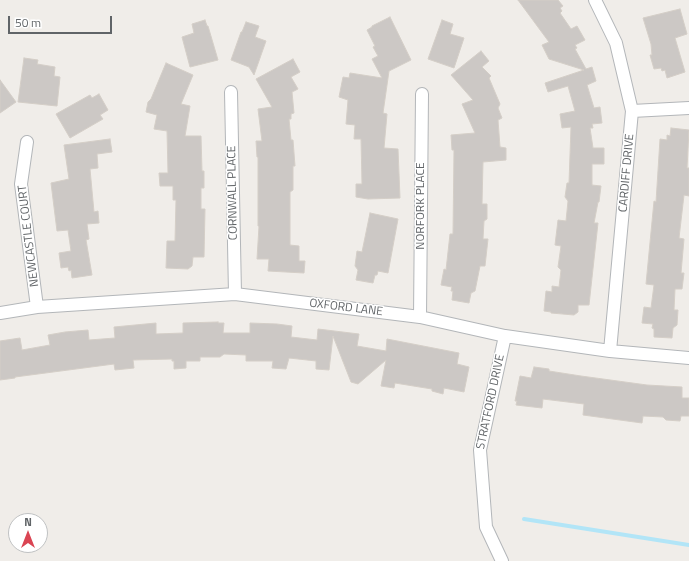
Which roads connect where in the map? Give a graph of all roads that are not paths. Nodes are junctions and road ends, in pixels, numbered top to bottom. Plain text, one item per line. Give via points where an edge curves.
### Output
1 (595, 0) edge
2 (231, 92) dead end
3 (422, 94) dead end
4 (689, 108) edge
5 (632, 111) junction
6 (27, 142) dead end
7 (235, 294) junction
8 (37, 307) junction
9 (0, 313) edge
10 (420, 317) junction
11 (505, 336) junction
12 (610, 352) junction
13 (689, 358) edge
14 (502, 561) edge

1 - 5 street, CARDIFF DRIVE via 616,43
2 - 7 street, CORNWALL PLACE
3 - 10 street, NORFORK PLACE
4 - 5 street
5 - 12 street, CARDIFF DRIVE
6 - 8 street, NEWCASTLE COURT via 21,184
7 - 8 street, OXFORD LANE
7 - 10 street, OXFORD LANE
8 - 9 street, OXFORD LANE
10 - 11 street, OXFORD LANE
11 - 12 street, OXFORD LANE
11 - 14 street, STRATFORD DRIVE via 480,450 486,527
12 - 13 street, OXFORD LANE

